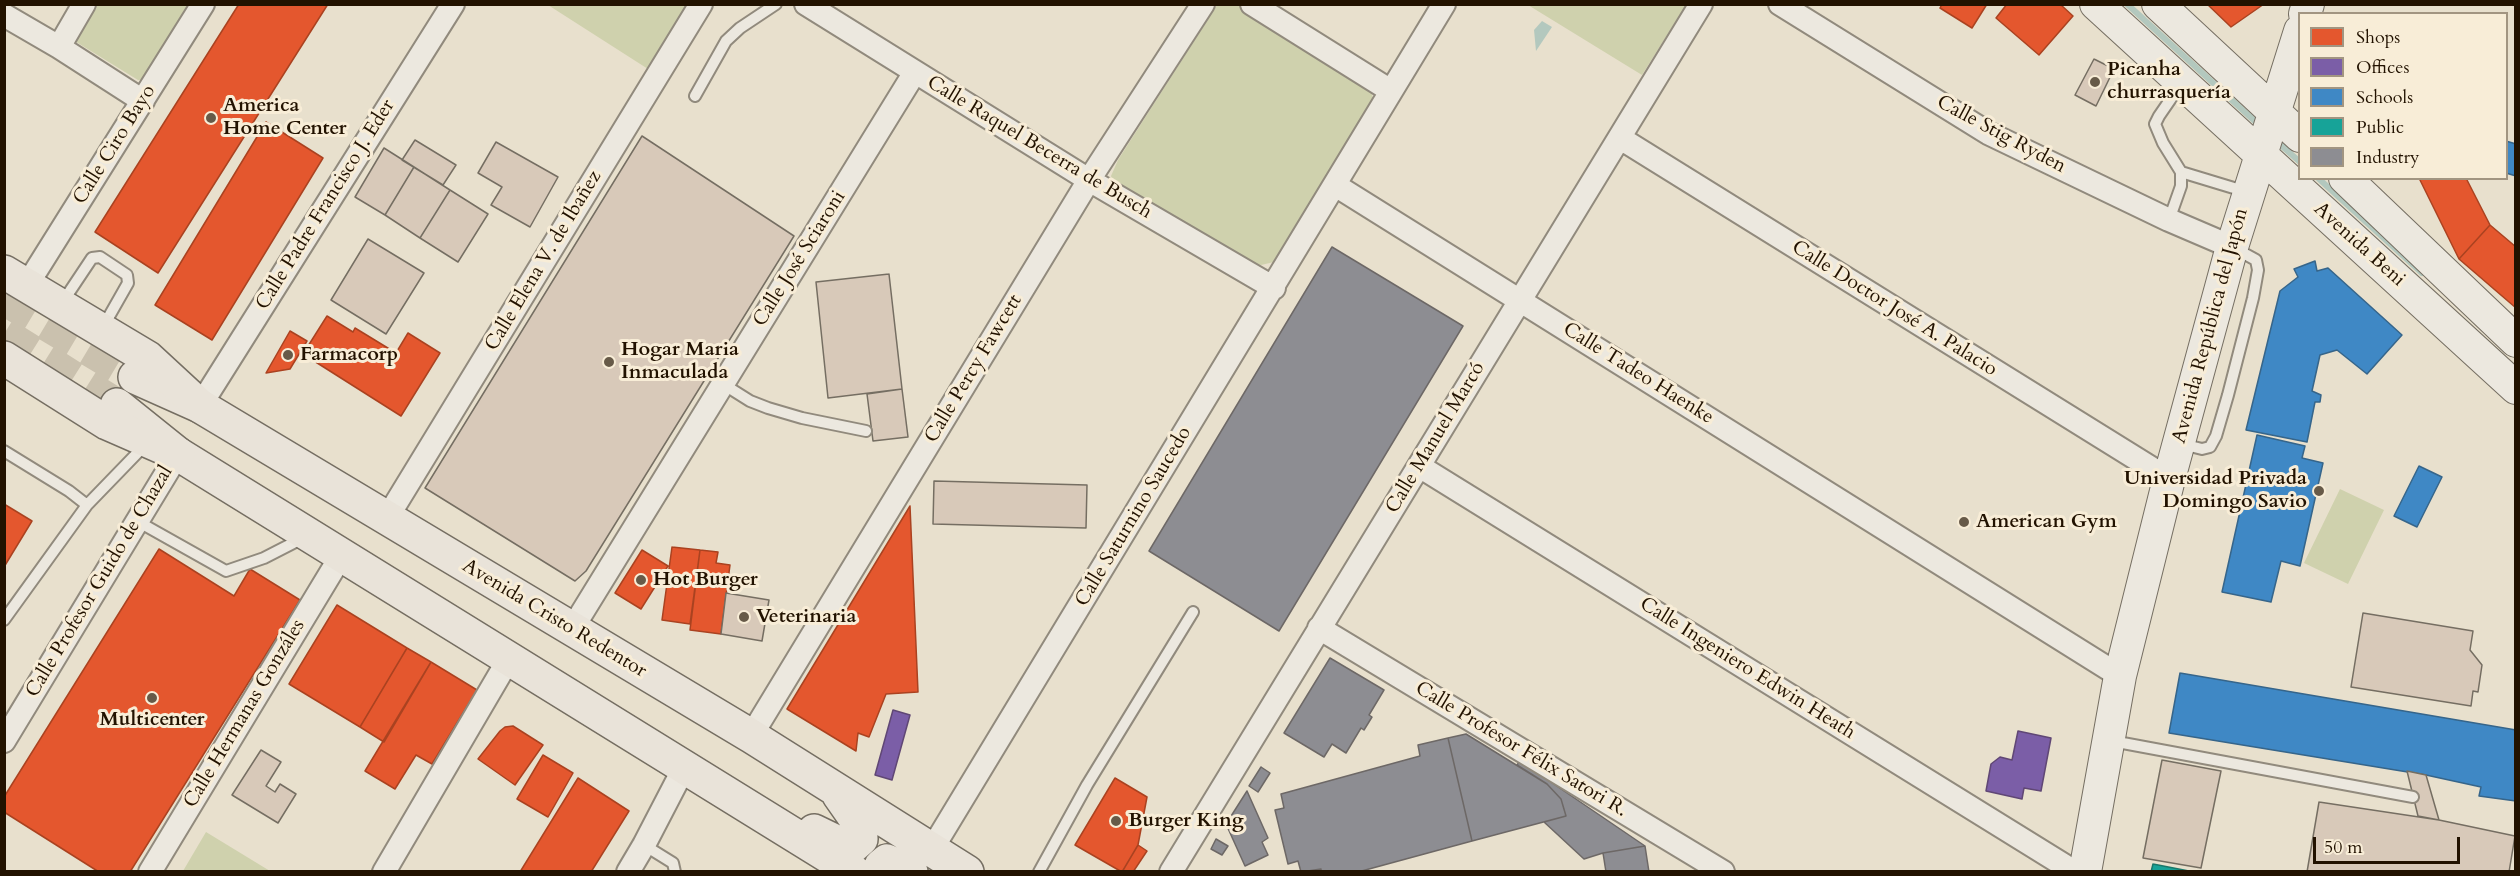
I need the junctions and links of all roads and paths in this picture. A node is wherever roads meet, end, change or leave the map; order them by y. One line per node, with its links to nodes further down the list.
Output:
1 (84, 4): 16 (street)
2 (203, 4): 21 (street, Calle Ciro Bayo)
3 (453, 4): 44 (street, Calle Padre Francisco J. Eder)
4 (701, 4): 51 (street, Calle Elena V. de Ibañez)
5 (777, 4): 20 (lane)
6 (806, 4): 17 (street, Calle Raquel Becerra de Busch)
7 (1203, 4): 27 (street, Calle Percy Fawcett)
8 (1252, 4): 19 (street)
9 (1444, 4): 19 (street)
10 (1701, 4): 24 (street, Calle Manuel Marcó)
11 (1780, 4): 31 (street, Calle Stig Ryden)
12 (2096, 4): 18 (street, Avenida Beni)
13 (2158, 4): 22 (street)
14 (4, 15): 16 (street)
15 (2298, 37): 22 (street, Avenida República del Japón)
16 (59, 46): 21 (street)
17 (915, 72): 27 (street, Calle Raquel Becerra de Busch); 41 (street, Calle José Sciaroni)
18 (2182, 84): 25 (street, Avenida Beni); 26 (lane)
19 (1390, 91): 29 (street)
20 (695, 96)
21 (143, 101): 33 (street, Calle Ciro Bayo)
22 (2273, 115): 23 (street); 25 (street, Avenida República del Japón)
23 (2298, 134)
24 (1620, 138): 35 (street, Calle Manuel Marcó); 49 (street, Calle Doctor José A. Palacio)
25 (2260, 153): 30 (street, Avenida República del Japón); 42 (street, Avenida Beni)
26 (2181, 172): 30 (lane); 31 (lane)
27 (1089, 180): 34 (street, Calle Raquel Becerra de Busch); 61 (street, Calle Percy Fawcett)
28 (2347, 180): 38 (street, Avenida Beni)
29 (1335, 185): 34 (street, Calle Saturnino Saucedo); 35 (street, Calle Tadeo Haenke)
30 (2248, 193): 32 (street, Avenida República del Japón)
31 (2169, 220): 32 (street, Calle Stig Ryden)
32 (2232, 247): 49 (street, Avenida República del Japón)
33 (16, 279): 36 (main road)
34 (1274, 288): 68 (street, Calle Saturnino Saucedo)
35 (1520, 300): 48 (street, Calle Manuel Marcó); 60 (street, Calle Tadeo Haenke)
36 (60, 305): 37 (main road); 37 (lane)
37 (102, 329): 44 (main road)
38 (2516, 341)
39 (4, 358): 46 (main road)
40 (135, 377): 44 (main road, Avenida Cristo Redentor)
41 (723, 384): 45 (lane); 58 (street, Calle José Sciaroni)
42 (2516, 388)
43 (117, 405): 46 (main road)
44 (200, 406): 51 (main road, Avenida Cristo Redentor)
45 (866, 431)
46 (164, 447): 50 (lane); 52 (street, Calle Profesor Guido de Chazal); 53 (main road)
47 (4, 451): 50 (lane)
48 (1419, 466): 57 (street, Calle Manuel Marcó); 78 (street, Calle Ingeniero Edwin Heath)
49 (2169, 479): 60 (street, Avenida República del Japón)
50 (87, 505): 56 (lane)
51 (387, 518): 58 (main road, Avenida Cristo Redentor)
52 (137, 521): 53 (lane); 62 (street, Calle Profesor Guido de Chazal)
53 (308, 536): 54 (main road)
54 (341, 556): 59 (main road); 70 (street, Calle Hermanas Gonzáles)
55 (1193, 612): 75 (lane)
56 (4, 620)
57 (1319, 628): 76 (street, Calle Manuel Marcó); 77 (street, Calle Profesor Félix Satori R.)
58 (572, 629): 61 (main road, Avenida Cristo Redentor)
59 (510, 657): 64 (main road); 71 (street)
60 (2120, 675): 63 (street, Avenida República del Japón)
61 (751, 736): 65 (main road, Avenida Cristo Redentor)
62 (4, 741)
63 (2108, 741): 66 (lane); 79 (street, Avenida República del Japón)
64 (672, 758): 65 (main road); 67 (street); 69 (main road)
65 (830, 786): 68 (main road, Avenida Cristo Redentor)
66 (2413, 797)
67 (644, 845): 72 (street); 73 (lane)
68 (921, 860): 69 (main road); 74 (main road, Avenida Cristo Redentor)
69 (859, 871)
70 (150, 872)
71 (384, 872)
72 (628, 872)
73 (675, 872)
74 (967, 872)
75 (1039, 872)
76 (1170, 872)
77 (1723, 872)
78 (2075, 872)
79 (2085, 872)

